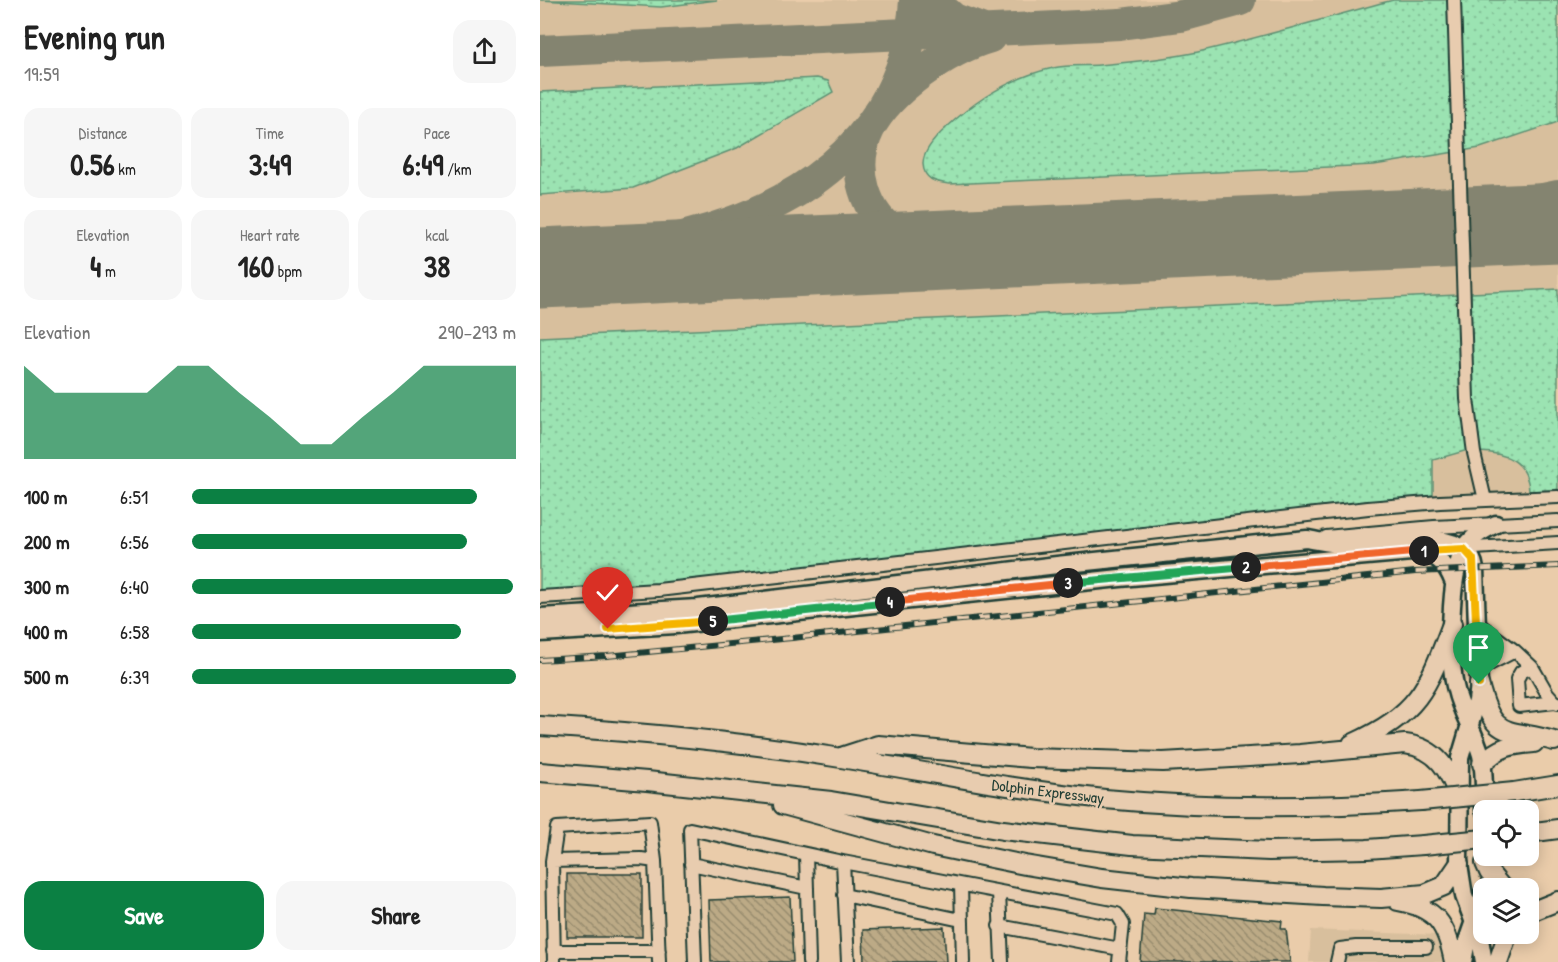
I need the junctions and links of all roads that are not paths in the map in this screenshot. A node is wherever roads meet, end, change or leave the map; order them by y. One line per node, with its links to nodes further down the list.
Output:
1 (1454, 0): 3 (street)
2 (1558, 497): 3 (street)
3 (1485, 500): 11 (street)
4 (1558, 521): 5 (street)
5 (1496, 524): 6 (street); 8 (main road)
6 (1307, 539): 8 (main road); 12 (main road)
7 (1558, 543): 8 (street)
8 (1464, 549): 9 (street); 10 (main road); 13 (main road)
9 (1423, 551): 10 (main road); 15 (main road)
10 (1453, 581): 14 (main road)
11 (540, 597)
12 (540, 617)
13 (1477, 623): 16 (street); 18 (main road)
14 (1452, 624): 20 (main road); 23 (highway)
15 (540, 633)
16 (1515, 651): 17 (street); 18 (street)
17 (1532, 667): 19 (street); 19 (street)
18 (1479, 676): 20 (main road); 22 (highway)
19 (1556, 702)
20 (1470, 723): 25 (main road); 29 (main road)
21 (540, 726): 24 (highway, Dolphin Expressway)
22 (1556, 741): 25 (highway)
23 (1338, 750): 24 (highway); 29 (highway)
24 (839, 758): 27 (highway, Dolphin Expressway, bridge)
25 (1482, 764): 30 (main road)
26 (540, 772): 28 (highway)
27 (1558, 785)
28 (729, 790): 33 (highway, bridge); 44 (highway)
29 (1460, 800): 39 (main road)
30 (1484, 800)
31 (1558, 829): 32 (highway)
32 (1539, 832)
33 (1473, 840)
34 (806, 854): 37 (street); 38 (street); 41 (street)
35 (552, 861): 36 (street); 36 (street); 52 (street)
36 (655, 861): 54 (street)
37 (843, 861): 40 (street); 43 (street)
38 (692, 864): 41 (street); 55 (street)
39 (1459, 864): 44 (highway); 45 (main road)
40 (961, 885): 42 (street); 46 (street)
41 (807, 888): 56 (street)
42 (999, 892): 48 (street); 53 (street)
43 (844, 895): 46 (street); 57 (street)
44 (1382, 898): 61 (highway)
45 (1473, 919)
46 (961, 920): 58 (street)
47 (1473, 925): 62 (main road)
48 (999, 926): 53 (street); 59 (street)
49 (1480, 944): 63 (main road)
50 (1504, 944): 64 (highway)
51 (1426, 946): 60 (street)
52 (554, 956): 54 (street)
53 (1119, 956)
54 (659, 957)
55 (695, 962)
56 (809, 962)
57 (848, 962)
58 (963, 962)
59 (1002, 962)
60 (1337, 962)
61 (1454, 962)
62 (1463, 962)
63 (1484, 962)
64 (1498, 962)

